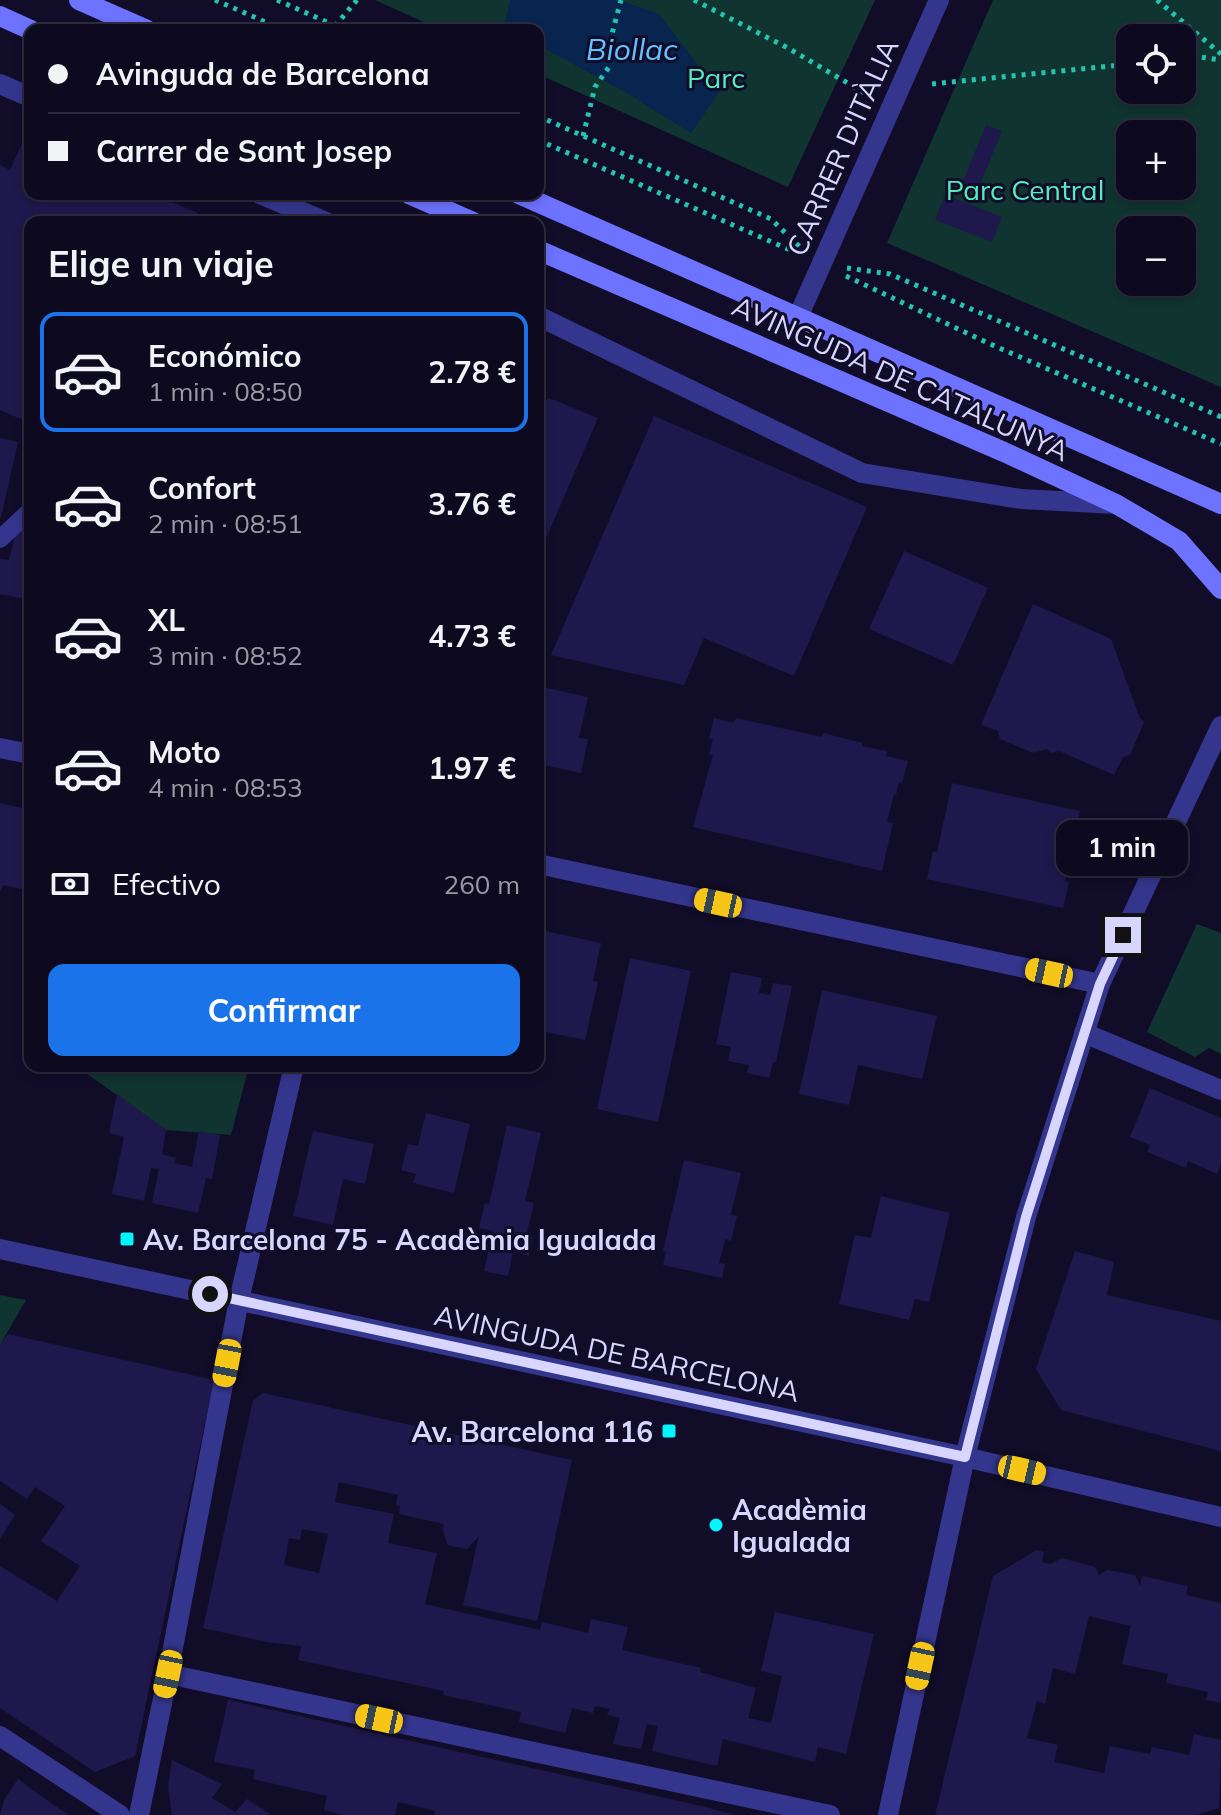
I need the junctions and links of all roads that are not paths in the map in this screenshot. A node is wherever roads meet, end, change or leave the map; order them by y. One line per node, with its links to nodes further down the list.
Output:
1 (79, 0): 4 (street)
2 (939, 0): 14 (street, CARRER D'ITÀLIA)
3 (0, 16): 5 (street)
4 (133, 24)
5 (24, 27)
6 (0, 84): 7 (street)
7 (24, 94)
8 (274, 200): 11 (street)
9 (423, 200): 12 (street)
10 (533, 200): 14 (street, AVINGUDA DE CATALUNYA)
11 (312, 216)
12 (459, 216)
13 (544, 253): 16 (street, AVINGUDA DE CATALUNYA)
14 (798, 317): 17 (street, AVINGUDA DE CATALUNYA)
15 (544, 319): 16 (street)
16 (1116, 504): 20 (street, AVINGUDA DE CATALUNYA)
17 (1221, 504)
18 (24, 517): 19 (lane)
19 (0, 539)
20 (1221, 589)
21 (1221, 726): 25 (street)
22 (0, 748): 23 (street)
23 (24, 753)
24 (544, 865): 25 (street)
25 (1100, 984): 26 (street)
26 (1084, 1033): 28 (street); 31 (street)
27 (293, 1072): 30 (street)
28 (1221, 1090)
29 (0, 1249): 30 (street, AVINGUDA DE BARCELONA)
30 (239, 1300): 31 (street, AVINGUDA DE BARCELONA); 33 (street)
31 (965, 1457): 32 (street, AVINGUDA DE BARCELONA); 38 (street)
32 (1221, 1517)
33 (168, 1674): 36 (street); 37 (street)
34 (0, 1736): 35 (street)
35 (120, 1815)
36 (139, 1815)
37 (830, 1815)
38 (888, 1815)

